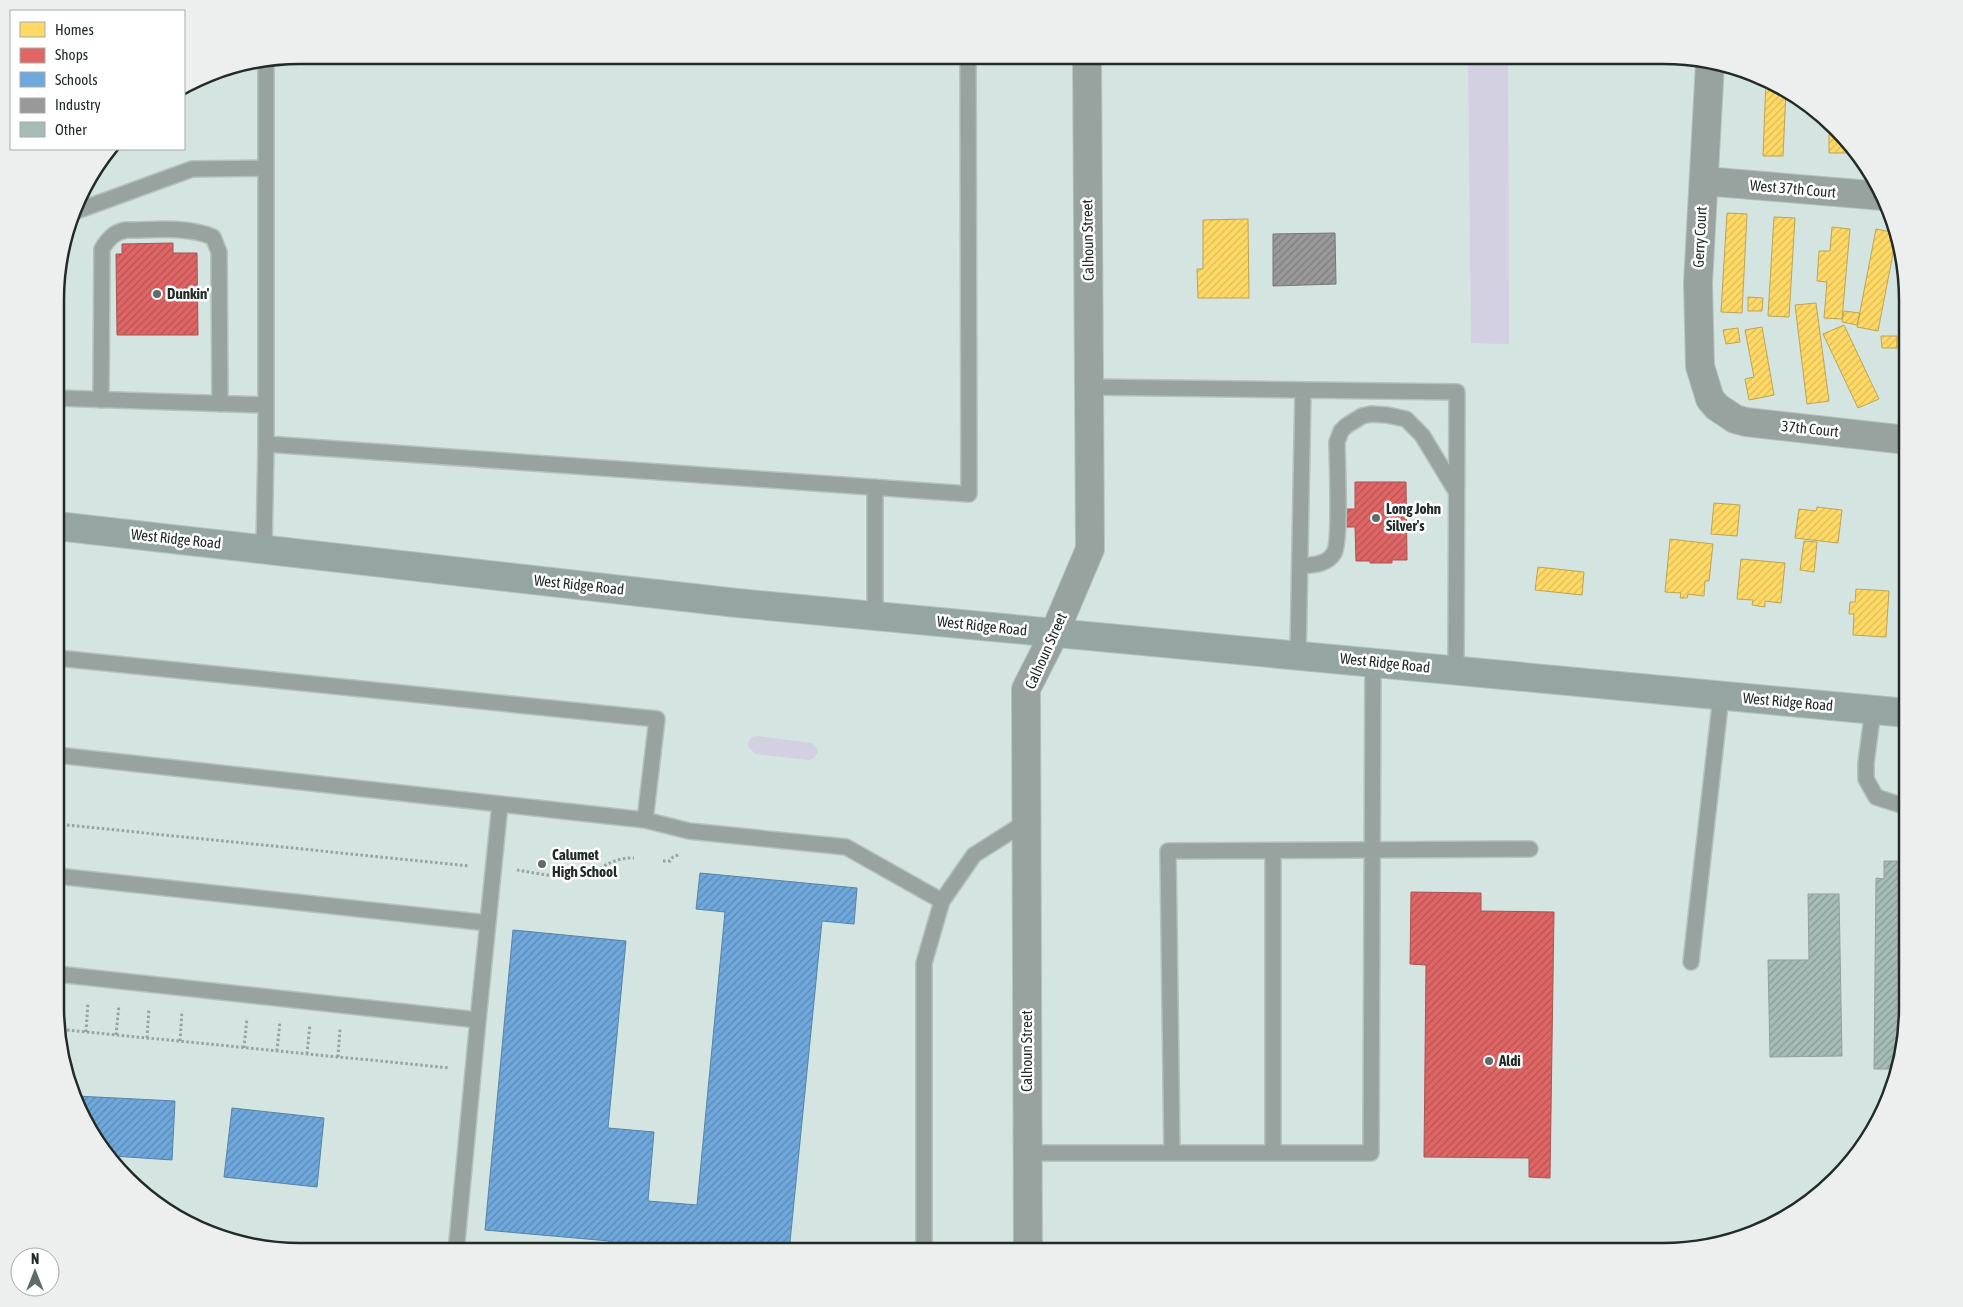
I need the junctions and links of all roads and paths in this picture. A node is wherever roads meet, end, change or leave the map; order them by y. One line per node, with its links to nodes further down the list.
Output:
1 (968, 64): 18 (lane)
2 (1088, 64): 9 (street, Calhoun Street)
3 (266, 66): 5 (lane)
4 (1710, 68): 6 (street, Gerry Court)
5 (266, 168): 8 (lane); 14 (lane)
6 (1704, 181): 7 (street, West 37th Court); 15 (street, Gerry Court)
7 (1875, 195)
8 (82, 209)
9 (1090, 387): 10 (lane); 24 (street, Calhoun Street)
10 (1303, 390): 19 (lane); 22 (lane)
11 (64, 398): 12 (lane)
12 (101, 400): 13 (lane); 13 (lane)
13 (220, 404): 14 (lane)
14 (266, 405): 17 (lane)
15 (1717, 407): 16 (street, 37th Court)
16 (1899, 439)
17 (266, 444): 18 (lane); 21 (lane)
18 (875, 487): 23 (lane)
19 (1457, 492): 22 (lane); 28 (lane)
20 (64, 527): 21 (main road, West Ridge Road)
21 (264, 549): 23 (main road, West Ridge Road)
22 (1300, 566): 25 (lane)
23 (875, 615): 24 (main road, West Ridge Road)
24 (1054, 634): 25 (main road, West Ridge Road); 36 (street, Calhoun Street)
25 (1298, 655): 27 (main road, West Ridge Road)
26 (64, 659): 35 (lane)
27 (1373, 662): 28 (main road, West Ridge Road); 39 (lane)
28 (1456, 670): 29 (main road, West Ridge Road)
29 (1721, 696): 30 (main road, West Ridge Road); 49 (lane)
30 (1873, 710): 31 (main road, West Ridge Road); 34 (lane)
31 (1899, 712)
32 (64, 756): 33 (lane)
33 (500, 804): 35 (lane); 48 (lane)
34 (1899, 805)
35 (645, 820): 47 (lane)
36 (1026, 822): 47 (lane); 70 (street, Calhoun Street)
37 (64, 825): 44 (path)
38 (1530, 849): 39 (lane)
39 (1372, 850): 40 (lane); 72 (lane)
40 (1272, 852): 71 (lane); 72 (lane)
41 (682, 853): 43 (path)
42 (634, 858): 45 (path)
43 (663, 861)
44 (478, 867)
45 (516, 870)
46 (64, 877): 48 (lane)
47 (942, 901): 74 (lane)
48 (488, 923): 57 (lane)
49 (1691, 962)
50 (64, 975): 57 (lane)
51 (88, 999): 61 (path)
52 (119, 1002): 62 (path)
53 (149, 1005): 63 (path)
54 (182, 1008): 64 (path)
55 (247, 1015): 65 (path)
56 (280, 1018): 66 (path)
57 (478, 1020): 69 (lane)
58 (310, 1021): 67 (path)
59 (341, 1024): 68 (path)
60 (65, 1031): 61 (path)
61 (86, 1032): 62 (path)
62 (116, 1035): 63 (path)
63 (147, 1038): 64 (path)
64 (180, 1041): 65 (path)
65 (244, 1048): 66 (path)
66 (277, 1051): 67 (path)
67 (307, 1054): 68 (path)
68 (338, 1057): 69 (path)
69 (474, 1070): 73 (lane)
70 (1028, 1153): 71 (lane); 75 (street, Calhoun Street)
71 (1172, 1153): 72 (lane)
72 (1273, 1153)
73 (457, 1243)
74 (924, 1243)
75 (1028, 1243)

